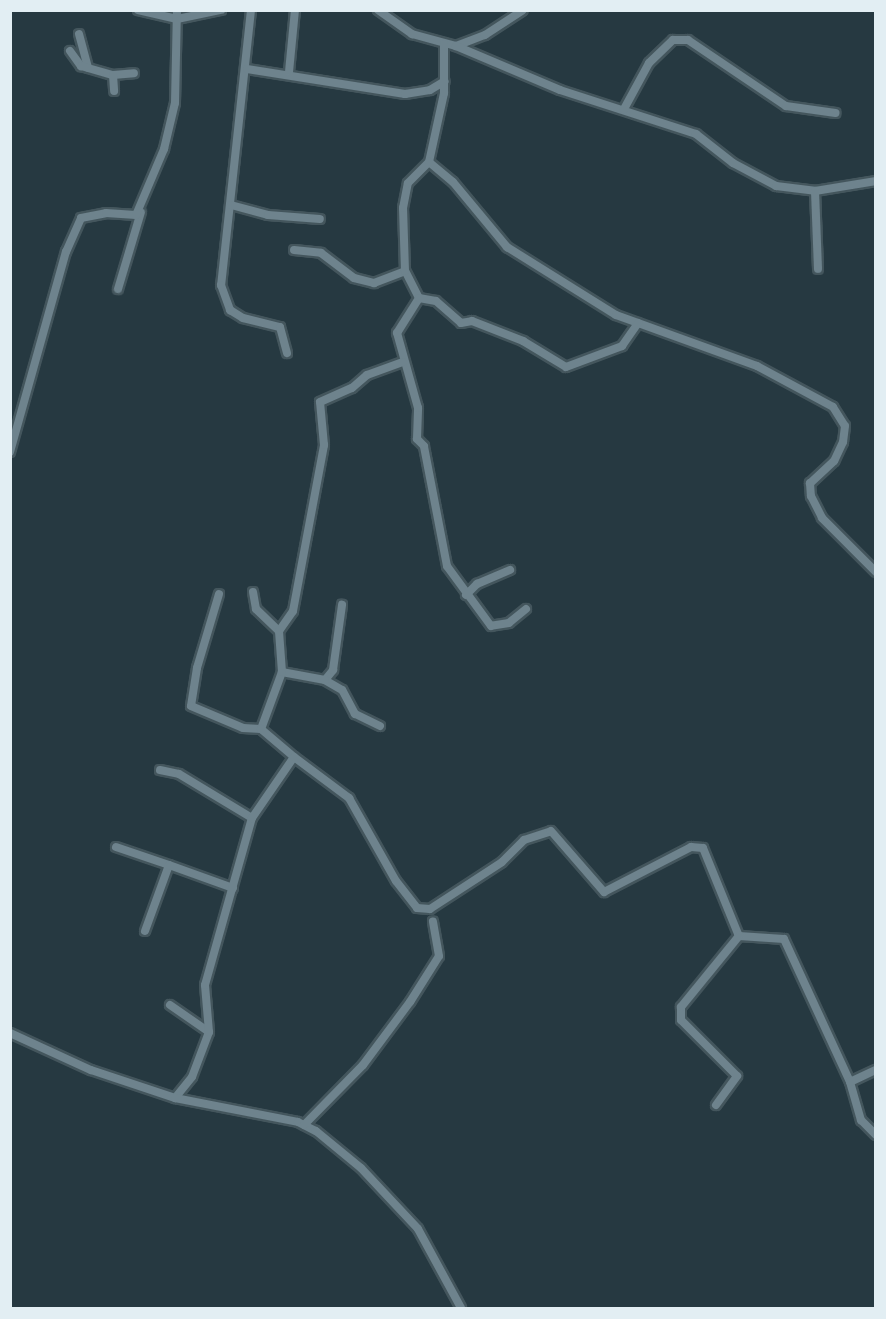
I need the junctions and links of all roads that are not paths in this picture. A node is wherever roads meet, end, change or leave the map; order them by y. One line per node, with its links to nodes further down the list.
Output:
1 (138, 10): 7 (street)
2 (220, 10): 7 (street)
3 (251, 10): 13 (street)
4 (295, 10): 14 (street)
5 (378, 10): 9 (street)
6 (523, 10): 10 (street)
7 (177, 14): 25 (street)
8 (79, 34): 12 (street)
9 (444, 44): 10 (street); 17 (street)
10 (456, 46): 19 (street)
11 (70, 51): 12 (street)
12 (88, 68): 16 (street)
13 (247, 69): 14 (street); 24 (street)
14 (289, 72): 17 (street)
15 (134, 73): 16 (street)
16 (113, 75): 18 (street)
17 (446, 81): 21 (street)
18 (114, 91)
19 (624, 109): 20 (street); 23 (street)
20 (836, 113)
21 (429, 162): 29 (street); 32 (street)
22 (876, 181): 23 (street)
23 (815, 191): 28 (street)
24 (231, 205): 26 (street); 33 (street)
25 (142, 206): 30 (street); 35 (street)
26 (320, 219)
27 (294, 250): 29 (street)
28 (818, 268)
29 (405, 271): 31 (street)
30 (118, 289)
31 (419, 298): 32 (street); 34 (street)
32 (638, 323): 37 (street)
33 (287, 353)
34 (403, 362): 40 (street); 43 (street)
35 (10, 452)
36 (510, 570): 40 (street)
37 (876, 572)
38 (252, 592): 43 (street)
39 (219, 594): 47 (street)
40 (465, 595): 42 (street)
41 (342, 605): 45 (street)
42 (526, 609)
43 (279, 631): 44 (street)
44 (282, 672): 45 (street); 47 (street)
45 (325, 680): 46 (street)
46 (380, 726)
47 (261, 729): 48 (street)
48 (294, 757): 50 (street); 56 (street)
49 (160, 770): 50 (street)
50 (252, 818): 53 (street)
51 (116, 847): 52 (street)
52 (169, 865): 53 (street); 55 (street)
53 (233, 888): 58 (street)
54 (433, 922): 64 (street)
55 (145, 931)
56 (739, 936): 61 (street); 63 (street)
57 (170, 1005): 58 (street)
58 (209, 1032): 62 (street)
59 (10, 1033): 62 (street)
60 (876, 1070): 61 (street)
61 (850, 1082): 65 (street)
62 (175, 1098): 64 (street)
63 (716, 1105)
64 (304, 1125): 66 (street)
65 (876, 1135)
66 (461, 1308)

